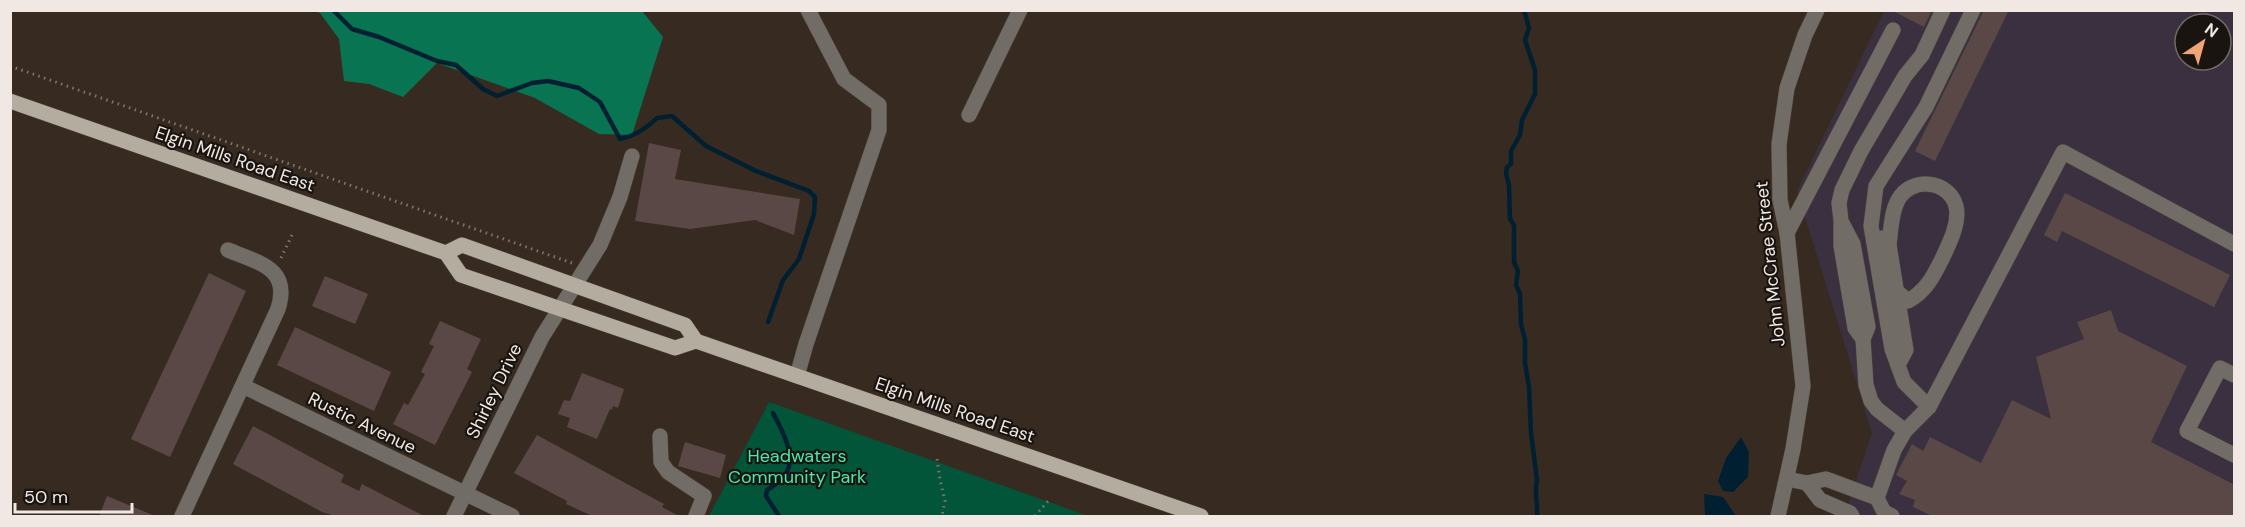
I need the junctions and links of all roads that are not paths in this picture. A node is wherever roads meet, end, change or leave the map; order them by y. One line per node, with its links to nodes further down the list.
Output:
1 (808, 10): 22 (street)
2 (1020, 10): 8 (street)
3 (1817, 10): 11 (street, John McCrae Street)
4 (1943, 10): 25 (street)
5 (1973, 10): 10 (street)
6 (1893, 30): 11 (street)
7 (10, 101): 15 (main road, Elgin Mills Road East)
8 (969, 115)
9 (632, 156): 16 (street, Shirley Drive)
10 (1871, 226): 13 (street); 20 (street)
11 (1787, 233): 28 (street, John McCrae Street)
12 (2235, 244): 24 (street)
13 (1888, 245): 17 (street); 17 (street)
14 (228, 250): 23 (street)
15 (446, 253): 16 (main road, Elgin Mills Road East); 18 (main road, Elgin Mills Road East)
16 (574, 285): 18 (street, Shirley Drive); 19 (main road, Elgin Mills Road East)
17 (1895, 290): 20 (street)
18 (559, 308): 19 (main road, Elgin Mills Road East); 30 (street, Shirley Drive)
19 (696, 341): 22 (main road, Elgin Mills Road East)
20 (1898, 365): 24 (street)
21 (2235, 375): 27 (street)
22 (797, 376): 37 (main road, Elgin Mills Road East)
23 (243, 386): 30 (street, Rustic Avenue); 33 (street)
24 (1929, 407): 25 (street)
25 (1905, 431): 31 (street)
26 (660, 436): 36 (street)
27 (2235, 454)
28 (1787, 479): 29 (street); 38 (street, John McCrae Street)
29 (1807, 483): 31 (street); 39 (street)
30 (465, 493): 34 (street, Shirley Drive); 35 (street, Rustic Avenue)
31 (1877, 498): 32 (street)
32 (1886, 515)
33 (182, 516)
34 (454, 516)
35 (512, 516)
36 (696, 516)
37 (1201, 516)
38 (1778, 516)
39 (1852, 516)

